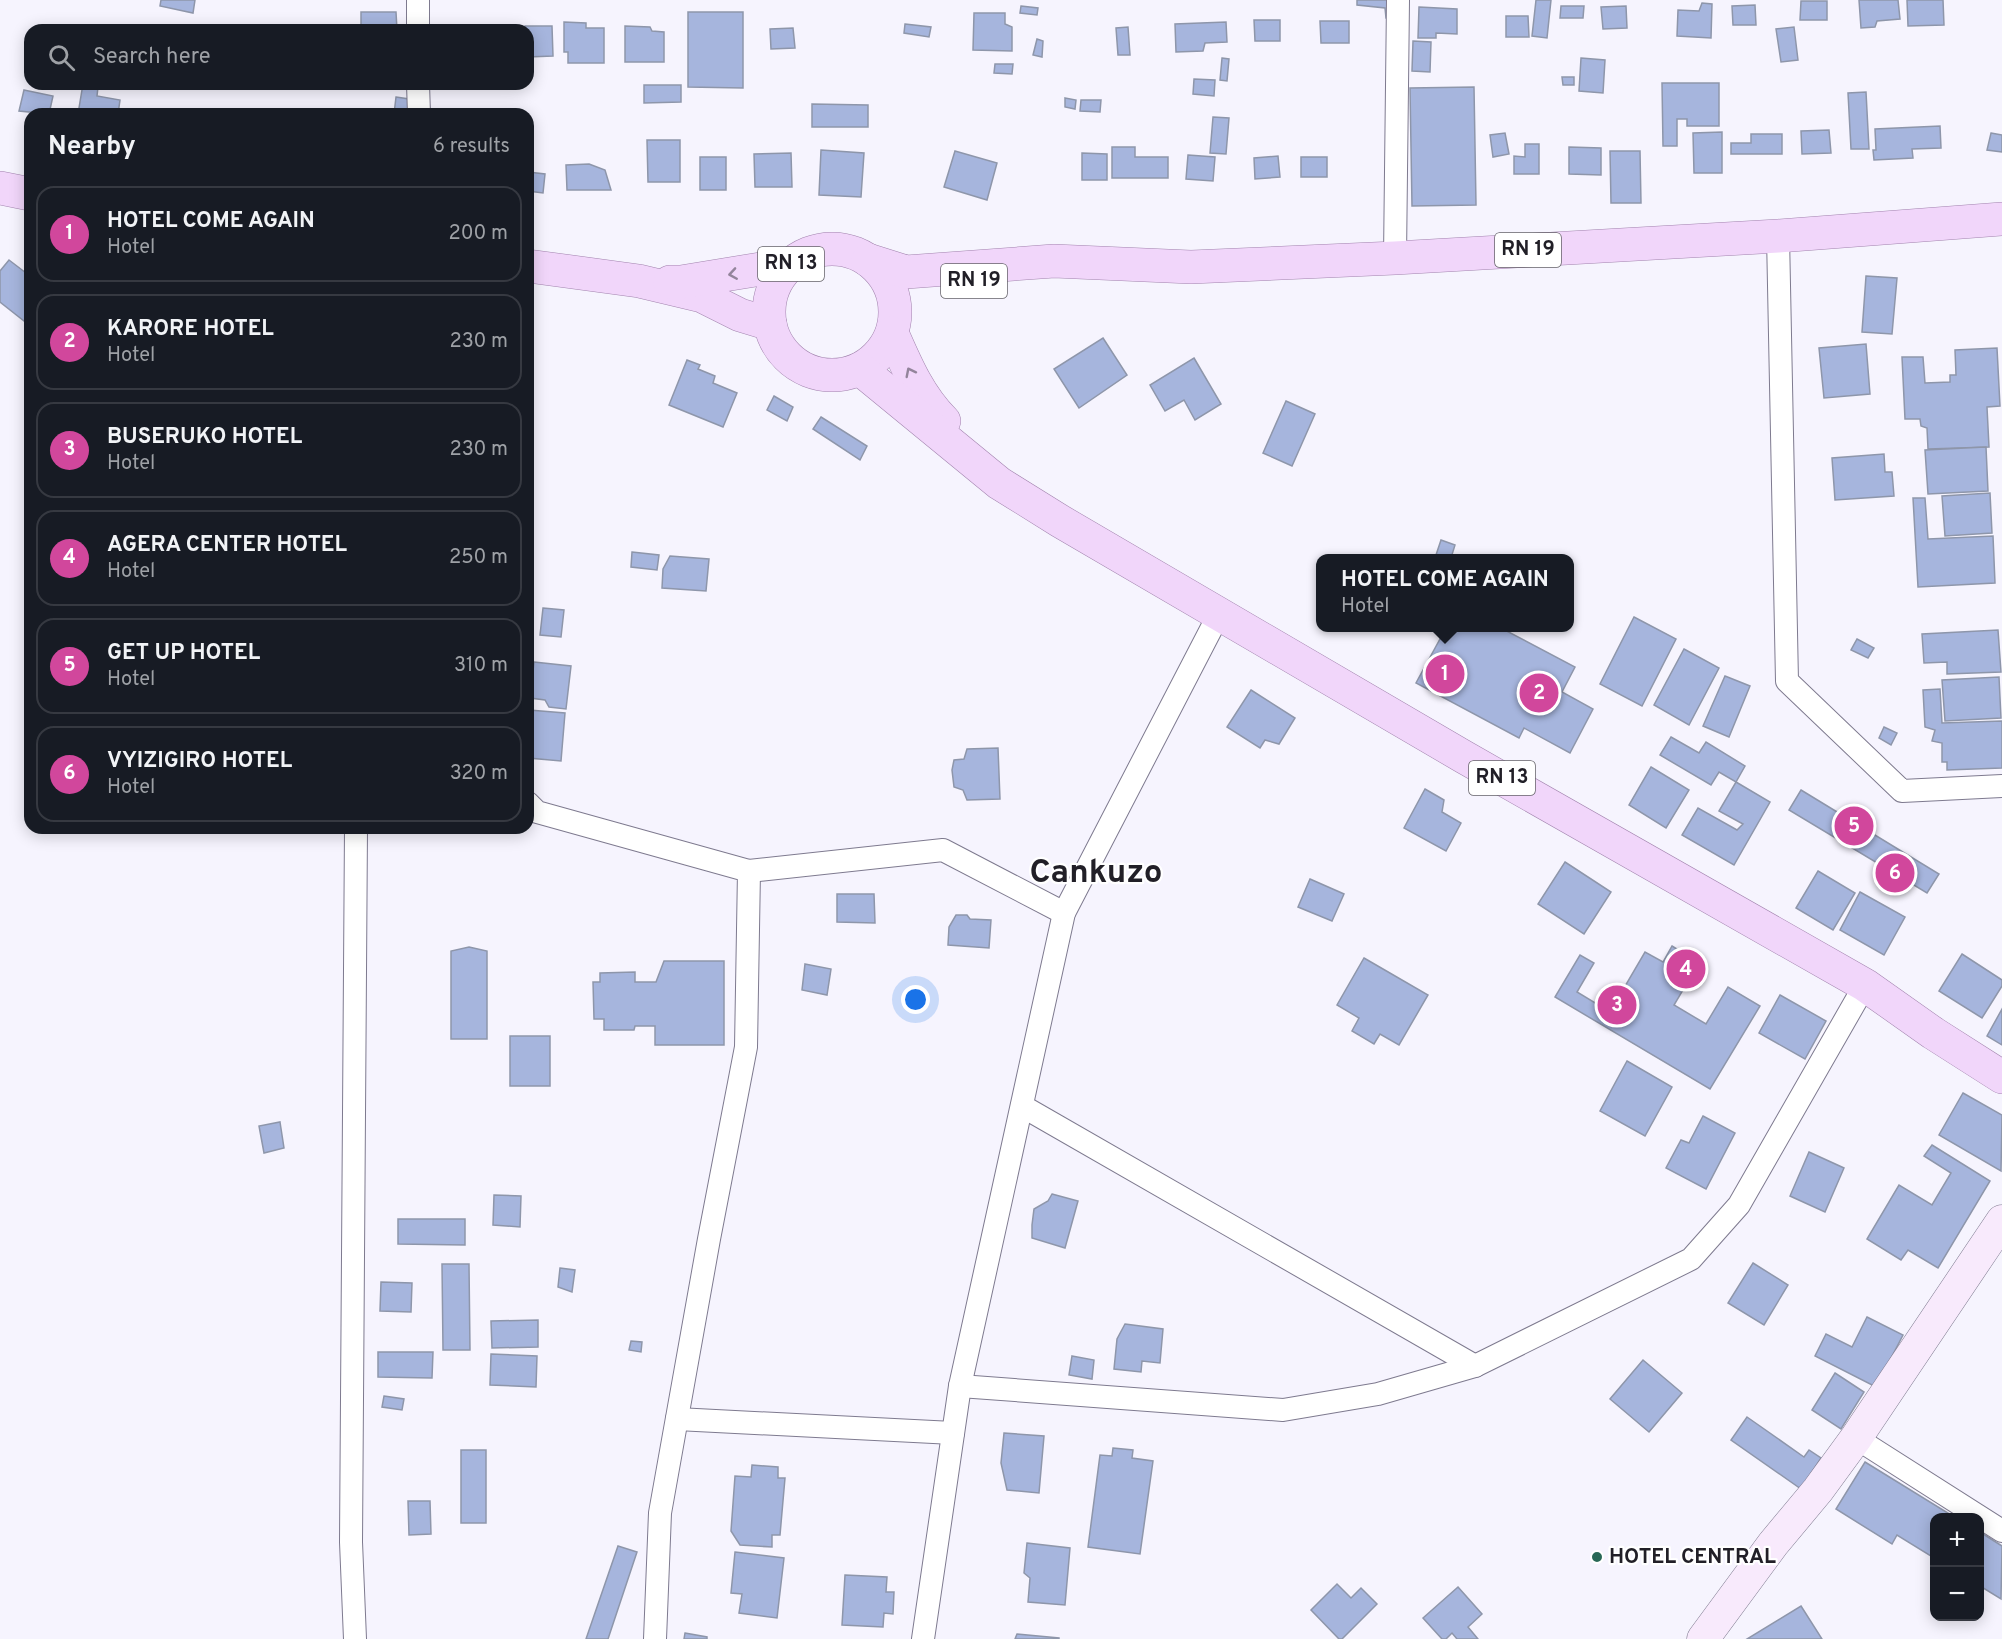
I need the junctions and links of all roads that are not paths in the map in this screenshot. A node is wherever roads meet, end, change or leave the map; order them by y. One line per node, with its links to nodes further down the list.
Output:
1 (418, 0): 3 (street)
2 (1398, 0): 10 (street)
3 (418, 24)
4 (418, 90): 5 (street)
5 (418, 108)
6 (0, 188): 7 (main road)
7 (24, 193)
8 (2002, 219): 9 (main road, RN 19)
9 (1778, 236): 10 (main road, RN 19); 22 (street)
10 (1395, 258): 12 (main road, RN 19)
11 (868, 260): 12 (main road, RN 19); 13 (main road, RN 13); 16 (main road, RN 13)
12 (1054, 261): 16 (main road, RN 19)
13 (791, 264): 15 (main road, RN 13, one-way to 15); 17 (main road, RN 13)
14 (534, 267): 15 (main road, RN 13)
15 (639, 281): 17 (main road, RN 13)
16 (894, 301): 18 (main road, RN 13)
17 (771, 324): 19 (main road, RN 13)
18 (892, 333): 19 (main road, RN 13); 20 (main road, RN 13, one-way to 18)
19 (860, 369): 20 (main road, RN 13)
20 (999, 483): 21 (main road, RN 13)
21 (1219, 614): 26 (street); 27 (main road, RN 13)
22 (2002, 786)
23 (534, 809): 25 (street)
24 (356, 834): 37 (street)
25 (749, 871): 26 (street); 33 (street)
26 (1064, 913): 29 (street)
27 (1864, 985): 28 (main road, RN 13); 31 (street)
28 (2002, 1077)
29 (1022, 1106): 31 (street); 32 (street)
30 (2002, 1221): 35 (main road)
31 (1475, 1366): 32 (street)
32 (960, 1386): 34 (street)
33 (677, 1419): 34 (street); 38 (street)
34 (953, 1433): 39 (street)
35 (1856, 1438): 36 (street); 40 (main road)
36 (2002, 1531)
37 (356, 1639)
38 (655, 1639)
39 (922, 1639)
40 (1703, 1639)

